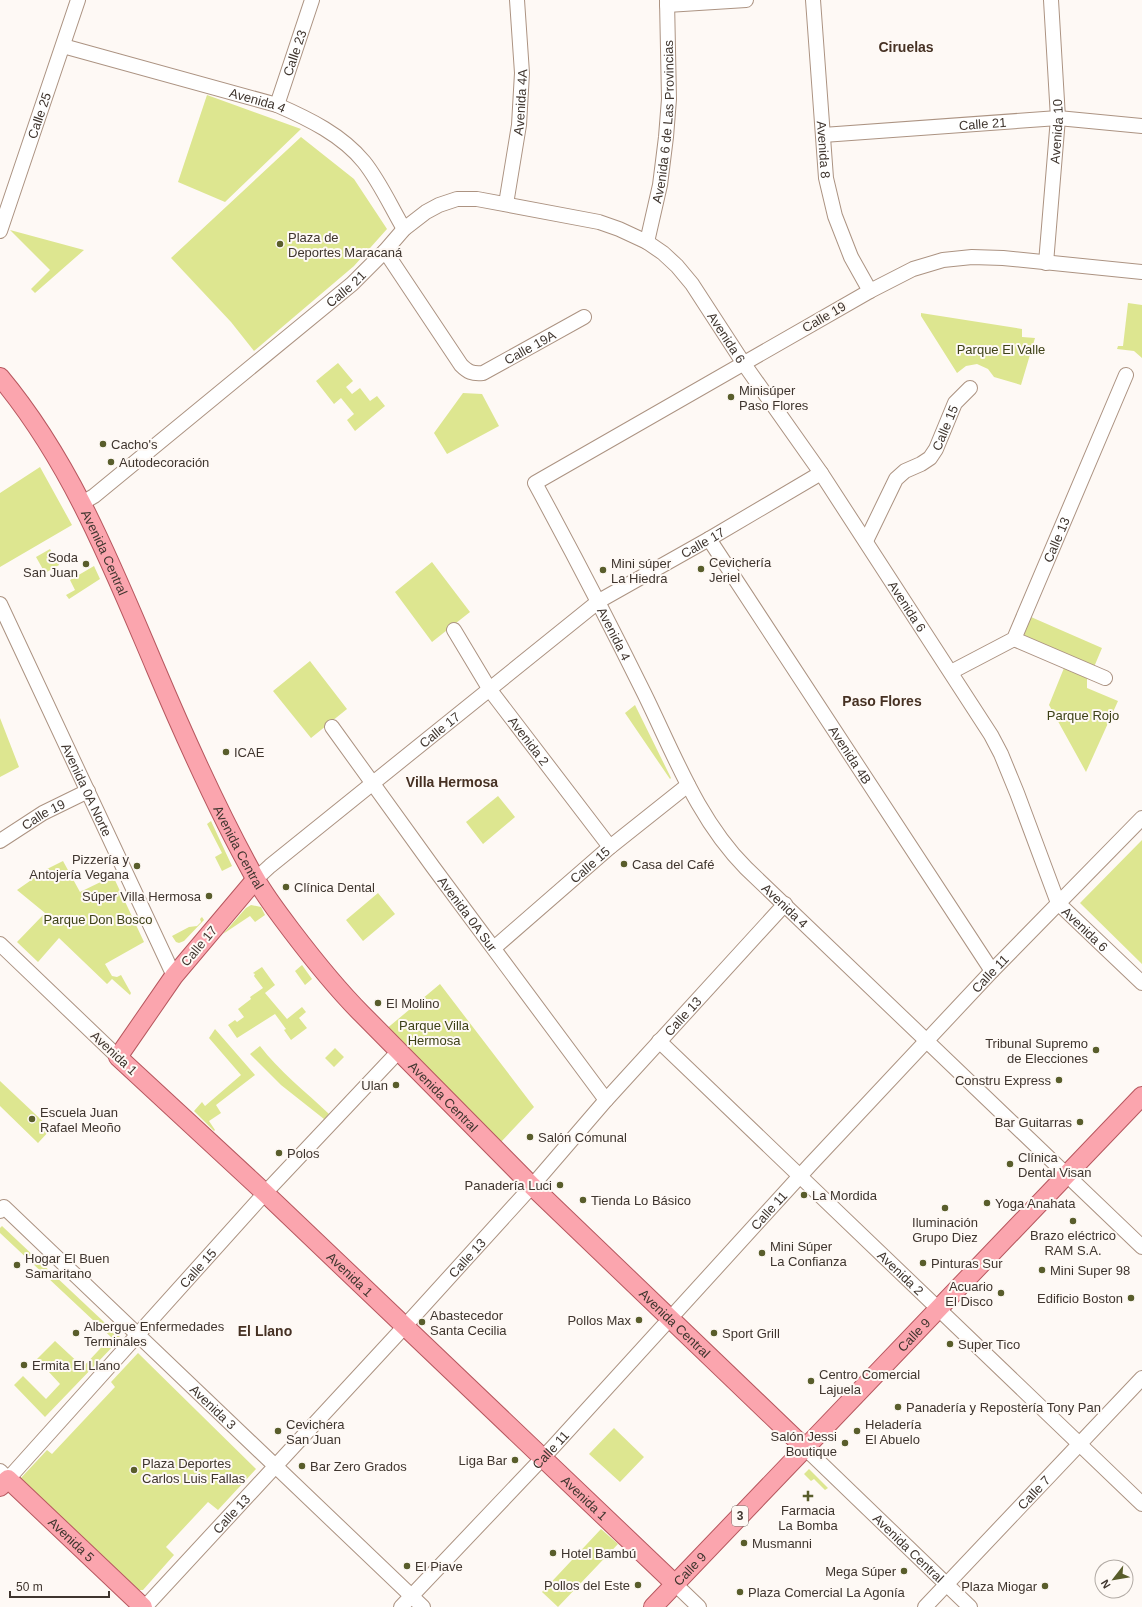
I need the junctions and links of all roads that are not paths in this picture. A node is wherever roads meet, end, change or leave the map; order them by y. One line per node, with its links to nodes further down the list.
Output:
1 (78, 0): 8 (street, Calle 25)
2 (312, 0): 9 (street, Calle 23)
3 (517, 0): 13 (street, Avenida 4A)
4 (746, 0): 7 (street)
5 (813, 0): 12 (street, Avenida 8)
6 (1051, 0): 10 (street, Avenida 10)
7 (667, 2): 16 (street, Avenida 6 de Las Provincias)
8 (63, 46): 9 (street, Avenida 4); 15 (street, Calle 25)
9 (277, 105): 14 (street, Avenida 4)
10 (1058, 118): 11 (street, Calle 21); 12 (street, Calle 21); 18 (street, Avenida 10)
11 (1142, 126)
12 (823, 135): 20 (street, Avenida 8)
13 (506, 204): 14 (street, Calle 21); 16 (street, Calle 21)
14 (404, 229): 17 (street, Calle 21)
15 (0, 231)
16 (646, 242): 22 (street, Avenida 6)
17 (385, 251): 21 (street, Calle 19A); 28 (street, Calle 21)
18 (1046, 263): 19 (street, Calle 19); 20 (street, Calle 19)
19 (1142, 272)
20 (870, 291): 22 (street, Calle 19)
21 (584, 317)
22 (744, 364): 26 (street, Avenida 6); 27 (street, Calle 19)
23 (1126, 375): 34 (street, Calle 13)
24 (0, 378): 28 (main road, Avenida Central)
25 (970, 388): 30 (street, Calle 15)
26 (822, 473): 29 (street, Calle 17); 30 (street, Avenida 6)
27 (535, 483): 31 (street, Avenida 4)
28 (82, 504): 45 (main road, Avenida Central)
29 (709, 539): 31 (street, Calle 17); 50 (street, Avenida 4B)
30 (866, 541): 35 (street, Avenida 6)
31 (599, 601): 37 (street, Calle 17); 40 (street, Avenida 4)
32 (0, 604): 41 (street, Avenida 0A Norte)
33 (454, 630): 37 (street, Avenida 2)
34 (1014, 639): 35 (street); 36 (street)
35 (951, 672): 46 (street, Avenida 6)
36 (1105, 678)
37 (490, 690): 39 (street, Calle 17); 44 (street, Avenida 2)
38 (332, 727): 39 (street, Avenida 0A Sur)
39 (373, 783): 45 (street, Calle 17); 49 (street, Avenida 0A Sur)
40 (688, 785): 44 (street, Calle 15); 47 (street, Avenida 4)
41 (88, 791): 43 (street, Calle 19); 51 (street, Avenida 0A Norte)
42 (1142, 818): 46 (street, Calle 11)
43 (0, 841)
44 (610, 847): 49 (street, Calle 15)
45 (256, 880): 51 (main road, Calle 17); 55 (main road, Avenida Central)
46 (1058, 903): 50 (street, Calle 11); 52 (street, Avenida 6)
47 (785, 904): 53 (street, Calle 13); 54 (street, Avenida 4)
48 (0, 944): 56 (street, Avenida 1)
49 (494, 948): 58 (street, Avenida 0A Sur)
50 (992, 972): 54 (street, Calle 11)
51 (174, 976): 56 (main road, Calle 17)
52 (1142, 983)
53 (659, 1041): 58 (street, Calle 13); 60 (street, Avenida 2)
54 (927, 1041): 59 (street, Avenida 4); 60 (street, Calle 11)
55 (399, 1051): 61 (main road, Avenida Central); 62 (street, Calle 15)
56 (118, 1057): 62 (main road, Avenida 1)
57 (1142, 1096): 59 (main road, Calle 9 / 3)
58 (606, 1100): 61 (street, Calle 13)
59 (1067, 1175): 64 (street, Avenida 4); 65 (main road, Calle 9 / 3)
60 (800, 1176): 65 (street, Avenida 2); 66 (street, Calle 11)
61 (532, 1186): 66 (main road, Avenida Central); 67 (street, Calle 13)
62 (266, 1193): 67 (main road, Avenida 1); 68 (street, Calle 15)
63 (2, 1209): 68 (street, Avenida 3)
64 (1142, 1247)
65 (938, 1310): 70 (street, Avenida 2); 71 (main road, Calle 9 / 3)
66 (670, 1318): 71 (main road, Avenida Central); 72 (street, Calle 11)
67 (405, 1326): 72 (main road, Avenida 1); 73 (street, Calle 13)
68 (138, 1336): 73 (street, Avenida 3); 74 (street, Calle 15)
69 (1142, 1378): 70 (street, Calle 7)
70 (1080, 1444): 75 (street, Avenida 2); 77 (street, Calle 7)
71 (805, 1448): 76 (main road, Calle 9 / 3); 77 (street, Avenida Central)
72 (542, 1458): 76 (main road, Avenida 1); 78 (street, Calle 11)
73 (275, 1467): 78 (street, Avenida 3); 79 (street, Calle 13)
74 (3, 1479): 79 (main road, Avenida 5)
75 (1142, 1504)
76 (675, 1584): 82 (main road, Calle 9 / 3); 83 (street, Avenida 1)
77 (946, 1584): 84 (street, Calle 7); 85 (street, Avenida Central)
78 (411, 1596): 80 (street, Calle 11); 81 (street, Avenida 3)
79 (144, 1607)
80 (401, 1607)
81 (422, 1607)
82 (653, 1607)
83 (699, 1607)
84 (925, 1607)
85 (970, 1607)

